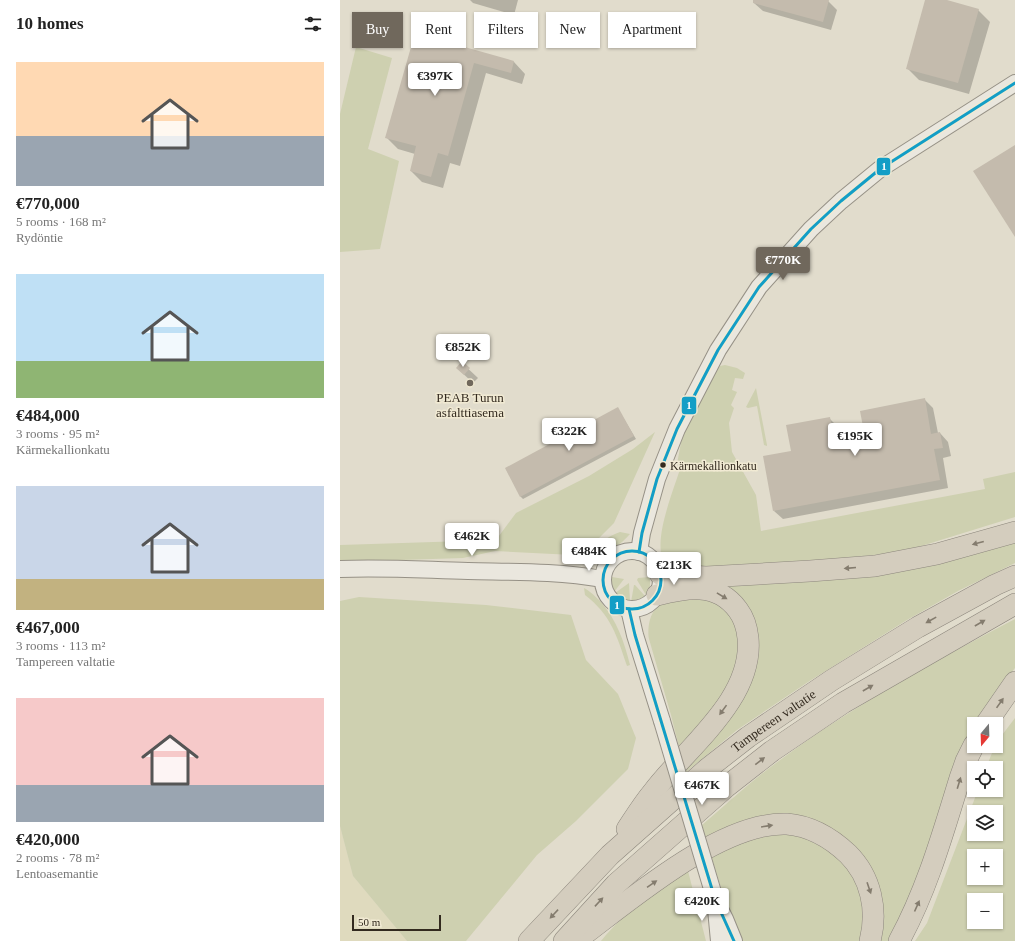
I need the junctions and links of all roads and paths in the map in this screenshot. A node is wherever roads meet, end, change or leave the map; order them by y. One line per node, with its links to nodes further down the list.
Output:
1 (1015, 83): 3 (street)
2 (1015, 532): 5 (highway, one-way to 5)
3 (639, 552): 5 (street); 7 (street)
4 (340, 569): 7 (street)
5 (660, 574): 8 (street)
6 (1015, 576): 14 (highway, Tampereen valtatie, one-way to 14)
7 (602, 578): 10 (street)
8 (657, 595): 10 (street); 14 (highway, one-way to 14)
9 (1015, 604): 17 (highway, Tampereen valtatie, one-way to 9)
10 (629, 609): 15 (street, bridge)
11 (1015, 682): 12 (highway, one-way to 11)
12 (991, 717)
13 (970, 753): 22 (highway, one-way to 13)
14 (610, 855): 16 (highway, Tampereen valtatie, one-way to 16)
15 (715, 899): 19 (street); 20 (street)
16 (529, 941)
17 (564, 941)
18 (576, 941): 21 (highway, one-way to 21)
19 (719, 941)
20 (734, 941)
21 (870, 941)
22 (899, 941)

